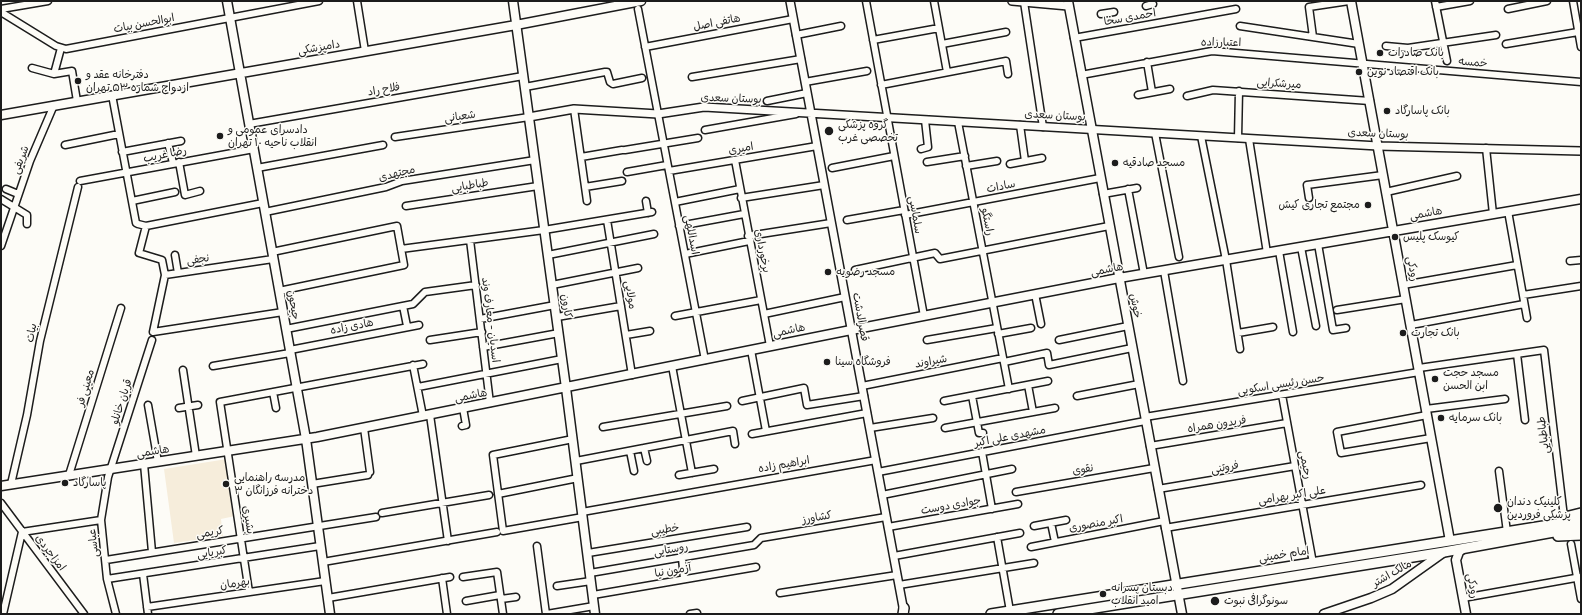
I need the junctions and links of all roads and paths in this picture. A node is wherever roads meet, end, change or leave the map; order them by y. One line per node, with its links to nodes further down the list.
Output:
1 (48, 1): 22 (street)
2 (227, 1): 25 (main road, جیحون)
3 (319, 1): 25 (street, ابوالحسن بیات)
4 (358, 1): 46 (street)
5 (513, 1): 27 (main road, کارون)
6 (790, 1): 26 (street, قصرالدشت)
7 (866, 1): 37 (street, سلماسی)
8 (934, 1): 30 (street)
9 (1012, 1): 14 (street)
10 (1350, 1): 35 (street); 40 (main road, رودکی)
11 (1470, 1): 17 (street)
12 (1547, 1): 20 (street)
13 (1573, 1): 32 (street)
14 (1024, 2): 15 (street); 87 (street)
15 (1068, 3): 36 (main road, خوش)
16 (1153, 4): 19 (street)
17 (1436, 4): 38 (street)
18 (638, 5): 27 (main road, دامپزشکی); 43 (street)
19 (1146, 6)
20 (1508, 8)
21 (1236, 10): 36 (street, احمدی سخا)
22 (1, 11): 45 (street)
23 (1114, 12): 24 (street)
24 (1101, 14)
25 (230, 17): 45 (street, ابوالحسن بیات); 54 (main road, جیحون)
26 (793, 19): 34 (street, قصرالدشت); 43 (street, هاتفی اصل)
27 (516, 25): 46 (main road, دامپزشکی); 58 (main road, کارون)
28 (841, 26): 34 (street)
29 (1240, 26): 35 (street)
30 (939, 28): 37 (street); 39 (street)
31 (1006, 32): 39 (street)
32 (1578, 32): 41 (street); 44 (street)
33 (1496, 34): 38 (street)
34 (796, 35): 47 (street, قصرالدشت)
35 (1313, 37): 40 (street)
36 (1074, 38): 57 (main road, خوش)
37 (873, 40): 63 (street, سلماسی)
38 (1443, 42): 42 (street); 48 (street)
39 (942, 44): 53 (street)
40 (1359, 44): 50 (main road, رودکی)
41 (1506, 44)
42 (1386, 46)
43 (645, 47): 78 (street)
44 (1581, 47)
45 (61, 48): 55 (street)
46 (365, 51): 54 (main road, دامپزشکی)
47 (801, 59): 59 (street); 61 (street, قصرالدشت)
48 (1447, 61)
49 (1147, 62): 50 (street, اعتبارزاده); 57 (street, اعتبارزاده); 68 (street)
50 (1363, 63): 62 (street, خمسه); 74 (main road, رودکی)
51 (32, 68): 55 (street)
52 (867, 70): 61 (street)
53 (947, 72): 56 (street); 63 (street)
54 (240, 73): 69 (main road, دامپزشکی); 85 (main road, جیحون)
55 (54, 74): 72 (street)
56 (1008, 74)
57 (1081, 75): 89 (main road, خوش)
58 (523, 76): 64 (main road, کارون); 85 (street, فلاح راد)
59 (692, 77)
60 (642, 78): 64 (street)
61 (805, 82): 67 (street, قصرالدشت)
62 (1581, 82)
63 (881, 85): 82 (street, سلماسی)
64 (525, 87): 81 (main road, کارون)
65 (1170, 89): 68 (street)
66 (1239, 91): 71 (street, میرشکرایی); 74 (street, میرشکرایی); 95 (street)
67 (807, 92): 73 (street); 79 (street, قصرالدشت)
68 (1152, 92): 70 (street)
69 (112, 95): 72 (main road, دامپزشکی); 91 (street)
70 (1138, 95)
71 (1188, 96)
72 (78, 101): 75 (main road, دامپزشکی)
73 (767, 101)
74 (1370, 101): 103 (main road, رودکی)
75 (54, 106): 80 (main road, دامپزشکی); 141 (street, شریفی)
76 (574, 109): 78 (street, بوستان سعدی); 81 (street, بوستان سعدی); 111 (street)
77 (802, 113): 78 (street, بوستان سعدی); 79 (street, بوستان سعدی); 88 (street)
78 (658, 114): 99 (street, اسداللهی)
79 (811, 114): 82 (street, بوستان سعدی); 102 (street, قصرالدشت)
80 (1, 115)
81 (529, 117): 93 (street, شعبانی); 113 (main road, کارون)
82 (887, 118): 83 (street, بوستان سعدی); 109 (street, سلماسی)
83 (924, 120): 84 (street, بوستان سعدی); 106 (street)
84 (958, 122): 86 (street, بوستان سعدی); 110 (street, راستگو)
85 (249, 124): 105 (main road, جیحون)
86 (1020, 125): 87 (street, بوستان سعدی); 116 (street)
87 (1043, 127): 89 (street, بوستان سعدی)
88 (705, 130)
89 (1091, 130): 90 (street, بوستان سعدی); 128 (main road, خوش)
90 (1155, 133): 92 (street, بوستان سعدی); 185 (street)
91 (119, 134): 100 (street); 108 (street)
92 (1201, 136): 95 (street, بوستان سعدی); 186 (street)
93 (395, 137)
94 (698, 138): 99 (street)
95 (1238, 138): 96 (street, بوستان سعدی)
96 (1249, 138): 103 (street, بوستان سعدی); 179 (street)
97 (181, 141): 98 (street)
98 (168, 143): 108 (street); 118 (street)
99 (663, 143): 111 (street); 122 (street, اسداللهی)
100 (65, 145)
101 (383, 145): 121 (street)
102 (817, 146): 114 (street, امیری); 131 (street, قصرالدشت)
103 (1378, 146): 104 (street, بوستان سعدی); 126 (main road, رودکی)
104 (1486, 148): 107 (street, بوستان سعدی); 159 (street)
105 (254, 149): 118 (street, رضا غریب); 121 (main road, جیحون)
106 (921, 149)
107 (1581, 151)
108 (122, 152): 124 (street)
109 (894, 156): 123 (street); 157 (street, سلماسی)
110 (964, 156): 117 (street); 120 (street, راستگو)
111 (580, 157): 133 (street)
112 (1042, 158): 116 (street)
113 (535, 160): 132 (main road, کارون); 156 (street, مجتهدی)
114 (734, 160): 122 (street, امیری); 136 (street, برخورداری)
115 (997, 161): 120 (street)
116 (1025, 161): 119 (street)
117 (927, 162)
118 (176, 163): 124 (street, رضا غریب); 138 (street)
119 (1010, 164)
120 (966, 166): 151 (street, راستگو)
121 (257, 168): 152 (main road, جیحون)
122 (668, 168): 125 (street, امیری); 150 (street, اسداللهی)
123 (832, 168)
124 (126, 172): 130 (street, رضا غریب); 147 (street)
125 (626, 172)
126 (1383, 175): 140 (main road, رودکی); 144 (street)
127 (1457, 176): 140 (street)
128 (1100, 178): 142 (main road, خوش); 151 (street, سادات)
129 (622, 182): 133 (street)
130 (79, 184): 340 (street, بیات)
131 (824, 185): 143 (street); 162 (street, قصرالدشت)
132 (538, 186): 154 (street, طباطبایی); 167 (main road, کارون)
133 (585, 187): 148 (street)
134 (1137, 188): 137 (street)
135 (6, 189): 141 (street)
136 (740, 189): 143 (street, برخورداری); 150 (street)
137 (1128, 189): 142 (street); 195 (street)
138 (200, 191)
139 (175, 192): 147 (street)
140 (1386, 192): 168 (main road, رودکی)
141 (18, 194): 153 (street, شریفی)
142 (1103, 194): 166 (main road, خوش)
143 (742, 198): 158 (street, برخورداری)
144 (1309, 198)
145 (1, 199): 153 (street)
146 (1581, 199): 155 (main road, هاشمی)
147 (132, 201): 164 (street)
148 (587, 201)
149 (646, 201): 160 (street)
150 (675, 202): 165 (street, اسداللهی)
151 (973, 202): 157 (street, سادات); 178 (street, راستگو)
152 (263, 203): 156 (main road, جیحون); 164 (street)
153 (14, 206): 163 (street); 174 (street, شریفی)
154 (406, 206)
155 (1508, 211): 159 (main road, هاشمی); 189 (street)
156 (265, 212): 182 (main road, جیحون)
157 (905, 213): 161 (street, سادات); 184 (street, سلماسی)
158 (744, 214): 165 (street); 170 (street, برخورداری)
159 (1493, 214): 168 (main road, هاشمی)
160 (608, 220): 167 (street); 172 (street, مولایی)
161 (847, 220)
162 (832, 222): 170 (street); 205 (street, قصرالدشت)
163 (27, 224)
164 (146, 226): 196 (street)
165 (679, 226): 180 (street, اسداللهی)
166 (1109, 226): 178 (street); 197 (main road, خوش)
167 (544, 230): 171 (street); 183 (main road, کارون)
168 (1393, 230): 173 (main road, هاشمی); 200 (main road, رودکی)
169 (654, 234): 172 (street)
170 (749, 238): 180 (street); 207 (street, برخورداری)
171 (470, 240): 176 (street); 198 (street, اسدیان - معارف وند)
172 (611, 242): 183 (street); 193 (street, مولایی)
173 (1318, 244): 175 (main road, هاشمی); 233 (street)
174 (1, 246)
175 (1301, 247): 177 (main road, هاشمی); 230 (street)
176 (401, 249): 182 (street, نجفی); 202 (street)
177 (1279, 250): 179 (main road, هاشمی); 240 (street)
178 (982, 251): 184 (street); 208 (street, راستگو)
179 (1267, 253): 186 (main road, هاشمی)
180 (685, 254): 216 (street, اسداللهی)
181 (175, 255): 194 (street)
182 (273, 255): 194 (street, نجفی); 202 (main road, جیحون)
183 (548, 255): 199 (main road, کارون)
184 (913, 257): 191 (street); 219 (street, سلماسی)
185 (1179, 257)
186 (1226, 260): 192 (main road, هاشمی); 241 (street)
187 (1581, 260): 188 (street)
188 (1570, 261)
189 (1517, 265): 200 (street); 204 (street)
190 (638, 268): 193 (street)
191 (855, 270)
192 (1164, 271): 195 (main road, هاشمی); 267 (street)
193 (616, 272): 199 (street); 212 (street, مولایی)
194 (178, 273): 196 (street, نجفی)
195 (1144, 274): 197 (main road, هاشمی)
196 (165, 275): 215 (street)
197 (1119, 278): 203 (main road, هاشمی); 229 (main road, خوش)
198 (476, 285): 211 (street); 222 (street, اسدیان - معارف وند)
199 (552, 285): 210 (main road, کارون)
200 (1403, 285): 206 (main road, رودکی)
201 (1581, 286): 204 (street)
202 (279, 291): 215 (main road, جیحون)
203 (1035, 294): 208 (main road, هاشمی); 226 (street)
204 (1523, 295): 209 (street)
205 (845, 297): 217 (street); 235 (street, قصرالدشت)
206 (1406, 299): 214 (street); 227 (main road, رودکی)
207 (761, 300): 216 (street); 217 (street, برخورداری)
208 (992, 303): 219 (main road, هاشمی); 237 (street, راستگو)
209 (1524, 304): 221 (street); 227 (street)
210 (555, 305): 220 (main road, کارون); 222 (street)
211 (403, 306): 228 (street); 234 (street)
212 (621, 306): 220 (street); 223 (street, مولایی)
213 (121, 308): 337 (street, معینی فر)
214 (1337, 310)
215 (283, 312): 234 (main road, جیحون)
216 (696, 313): 218 (street); 256 (street, اسداللهی)
217 (764, 314): 247 (street, برخورداری)
218 (675, 316)
219 (924, 316): 235 (main road, هاشمی)
220 (556, 317): 239 (main road, کارون)
221 (1527, 318)
222 (480, 319): 238 (street, اسدیان - معارف وند)
223 (624, 323): 225 (street); 242 (street, مولایی)
224 (419, 324): 228 (street, هادی زاده)
225 (616, 324)
226 (1041, 324)
227 (1411, 325): 263 (main road, رودکی)
228 (407, 326): 253 (street, هادی زاده)
229 (1128, 326): 246 (street); 249 (main road, خوش)
230 (1316, 326)
231 (1273, 327): 241 (street)
232 (1031, 328): 237 (street)
233 (1346, 328)
234 (286, 329): 253 (main road, جیحون)
235 (851, 330): 247 (main road, هاشمی); 270 (street, قصرالدشت)
236 (650, 331): 242 (street)
237 (998, 331): 245 (street); 257 (street, راستگو)
238 (482, 332): 244 (street); 248 (street, اسدیان - معارف وند)
239 (559, 332): 248 (street); 255 (main road, کارون)
240 (1293, 332)
241 (1238, 333): 250 (street)
242 (626, 335): 265 (street, مولایی)
243 (152, 340): 329 (street, قربان خانلو)
244 (430, 340)
245 (927, 340)
246 (1059, 340)
247 (770, 346): 251 (main road, هاشمی)
248 (484, 348): 264 (street, اسدیان - معارف وند)
249 (1132, 348): 257 (street, شیراوند); 268 (main road, خوش)
250 (1240, 349)
251 (751, 350): 256 (main road, هاشمی); 280 (street)
252 (1544, 350): 254 (street, حسن رئیسی اسکویی); 358 (street, طباطبایی)
253 (290, 352): 260 (street, هادی زاده); 272 (main road, جیحون)
254 (1516, 354): 263 (street, حسن رئیسی اسکویی); 300 (street)
255 (562, 359): 264 (street); 273 (main road, کارون)
256 (705, 360): 261 (main road, هاشمی)
257 (1004, 360): 270 (street, شیراوند); 274 (street, راستگو)
258 (423, 364): 259 (street)
259 (414, 365): 271 (street); 272 (street)
260 (213, 366)
261 (672, 366): 265 (main road, هاشمی); 296 (street)
262 (183, 370): 287 (street)
263 (1419, 370): 276 (street, حسن رئیسی اسکویی); 294 (main road, رودکی)
264 (487, 374): 271 (street); 284 (street, اسدیان - معارف وند)
265 (632, 375): 273 (main road, هاشمی)
266 (1048, 381): 269 (street)
267 (1183, 381)
268 (1139, 384): 279 (street); 299 (main road, خوش)
269 (1028, 385): 274 (street); 293 (street)
270 (862, 386): 277 (street, قصرالدشت)
271 (418, 387): 297 (street)
272 (296, 388): 275 (street); 312 (main road, جیحون)
273 (566, 388): 284 (main road, هاشمی); 313 (main road, کارون)
274 (1010, 389): 278 (street)
275 (273, 392): 290 (street); 318 (street, بشیری)
276 (1282, 395): 299 (street, حسن رئیسی اسکویی); 302 (street, رحیمی)
277 (864, 396): 280 (street); 295 (street, قصرالدشت)
278 (972, 396): 283 (street); 301 (street)
279 (1077, 396)
280 (760, 398): 282 (street); 308 (street)
281 (1505, 399): 294 (street)
282 (742, 401)
283 (944, 401)
284 (490, 403): 291 (main road, هاشمی)
285 (148, 405): 324 (street)
286 (198, 405): 287 (street)
287 (188, 406): 289 (street); 321 (street)
288 (727, 406): 296 (street)
289 (179, 408)
290 (276, 408)
291 (463, 408): 297 (main road, هاشمی); 303 (street)
292 (1055, 408): 293 (street)
293 (1033, 412): 301 (street)
294 (1427, 412): 311 (main road, رودکی); 311 (street)
295 (867, 413): 306 (street, قصرالدشت); 308 (street)
296 (681, 414): 304 (street); 314 (street)
297 (426, 416): 305 (main road, هاشمی); 350 (street)
298 (933, 418): 306 (street)
299 (1145, 419): 316 (main road, خوش); 320 (street, مشهدی علی اکبر)
300 (1526, 420)
301 (977, 423): 307 (street); 309 (street)
302 (1287, 424): 316 (street, فریدون همراه); 327 (street, رحیمی)
303 (462, 426)
304 (603, 427)
305 (364, 428): 312 (main road, هاشمی); 341 (street)
306 (870, 428): 322 (street, قصرالدشت)
307 (945, 428)
308 (766, 431): 310 (street)
309 (983, 433)
310 (752, 434)
311 (1432, 438): 377 (main road, رودکی)
312 (306, 439): 318 (main road, هاشمی); 341 (main road, جیحون)
313 (573, 440): 325 (main road, کارون); 346 (street)
314 (686, 440): 315 (street); 317 (street); 335 (street)
315 (735, 444)
316 (1150, 446): 328 (main road, خوش)
317 (644, 448): 319 (street); 323 (street)
318 (227, 451): 321 (main road, هاشمی); 375 (street, بشیری)
319 (630, 451): 325 (street); 332 (street)
320 (982, 452): 334 (street, مشهدی علی اکبر); 336 (street)
321 (196, 456): 324 (main road, هاشمی)
322 (876, 460): 334 (street, قصرالدشت); 355 (street, ابراهیم زاده)
323 (647, 461)
324 (158, 462): 326 (main road, هاشمی)
325 (576, 462): 339 (main road, کارون)
326 (144, 464): 329 (main road, هاشمی); 385 (street)
327 (1295, 466): 344 (street, فروتنی); 352 (street, رحیمی)
328 (1154, 468): 344 (main road, خوش); 345 (street, نقوی)
329 (111, 469): 337 (main road, هاشمی); 359 (street, عباسی)
330 (714, 469): 335 (street)
331 (1012, 469): 336 (street)
332 (634, 471)
333 (1499, 471): 370 (street)
334 (878, 472): 348 (street, قصرالدشت)
335 (692, 473): 338 (street)
336 (986, 474): 348 (street); 353 (street)
337 (69, 475): 340 (main road, هاشمی)
338 (679, 475)
339 (578, 478): 346 (street); 355 (main road, کارون)
340 (11, 484): 343 (main road, هاشمی)
341 (312, 484): 366 (main road, جیحون)
342 (1421, 485): 352 (street, علی اکبر بهرامی)
343 (1, 486)
344 (1158, 489): 363 (main road, خوش)
345 (1016, 492)
346 (498, 494): 368 (street)
347 (488, 495): 350 (street)
348 (882, 495): 357 (street, قصرالدشت)
349 (1, 503): 369 (street, امزاجردی)
350 (442, 503): 354 (street); 376 (street)
351 (1018, 504): 353 (street, جوادی دوست)
352 (1302, 505): 363 (street, علی اکبر بهرامی); 394 (street, رحیمی)
353 (992, 509): 367 (street, جوادی دوست)
354 (382, 513)
355 (583, 514): 368 (street, ابراهیم زاده); 387 (main road, کارون)
356 (376, 517): 366 (street, کریمی)
357 (886, 517): 367 (street, قصرالدشت); 382 (street, کشاورز)
358 (1564, 517): 361 (main road); 371 (main road)
359 (101, 520): 369 (street); 391 (street, عباسی)
360 (1066, 520): 362 (street)
361 (1581, 520): 371 (main road, امام خمینی)
362 (1051, 523): 365 (street); 378 (street)
363 (1165, 524): 378 (street, اکبر منصوری); 409 (main road, خوش)
364 (746, 526): 387 (street, خطیبی)
365 (1034, 526)
366 (318, 527): 375 (street, کریمی); 380 (main road, جیحون)
367 (888, 527): 388 (street, قصرالدشت)
368 (500, 531): 376 (street, ابراهیم زاده)
369 (22, 532): 427 (street, امزاجردی); 429 (street)
370 (1507, 532): 371 (main road, امام خمینی); 377 (main road, امام خمینی)
371 (1536, 532): 373 (main road); 384 (main road, امام خمینی)
372 (1020, 533): 374 (street)
373 (1581, 535)
374 (997, 537): 388 (street); 396 (street)
375 (241, 539): 385 (street, کریمی); 389 (street, بشیری)
376 (448, 541): 392 (street)
377 (1450, 541): 394 (main road, امام خمینی)
378 (1055, 542): 383 (street, اکبر منصوری)
379 (1571, 544): 403 (street)
380 (320, 546): 389 (street, کبریایی); 392 (main road, جیحون)
381 (537, 546): 435 (street)
382 (754, 546): 390 (street, روستایی)
383 (1031, 547)
384 (1464, 548): 386 (main road, امام خمینی); 418 (main road, رودکی)
385 (152, 552): 391 (street, کریمی)
386 (1444, 552): 397 (main road, امام خمینی); 425 (main road, مالک اشتر)
387 (588, 553): 402 (main road, کارون)
388 (894, 556): 399 (street, قصرالدشت)
389 (244, 558): 398 (street, کبریایی); 411 (street, بشیری)
390 (682, 558): 402 (street, روستایی); 406 (street)
391 (106, 560): 405 (street, عباسی)
392 (323, 562): 407 (main road, جیحون)
393 (1034, 563): 396 (street)
394 (1313, 563): 397 (main road, امام خمینی)
395 (756, 567): 406 (street, آزمون نیا)
396 (1003, 568): 408 (street); 423 (street)
397 (1295, 570): 409 (main road, امام خمینی); 413 (main road, امام خمینی)
398 (143, 574): 405 (street, کبریایی); 421 (street)
399 (897, 575): 408 (street, قصرالدشت); 412 (street)
400 (450, 577): 404 (street)
401 (463, 577): 415 (street)
402 (591, 577): 410 (street, روستایی); 414 (main road, کارون)
403 (1579, 577): 418 (street); 419 (street)
404 (442, 578): 417 (street); 433 (street)
405 (107, 579): 430 (street, عباسی)
406 (684, 579): 414 (street, آزمون نیا)
407 (325, 581): 411 (street, بهرمان); 417 (main road, جیحون)
408 (899, 585): 426 (street, قصرالدشت)
409 (1176, 585): 413 (main road, خوش); 423 (main road, امام خمینی)
410 (557, 586)
411 (249, 592): 421 (street, بهرمان)
412 (780, 593)
413 (1178, 594): 424 (main road, امام خمینی); 439 (main road, خوش)
414 (593, 595): 422 (main road, کارون)
415 (501, 597): 416 (street); 420 (street); 434 (street)
416 (516, 597)
417 (328, 598): 432 (main road, جیحون)
418 (1463, 598): 441 (main road, رودکی)
419 (1581, 599)
420 (466, 601)
421 (147, 607): 431 (street)
422 (595, 610): 435 (street)
423 (1010, 611): 437 (main road, امام خمینی)
424 (1092, 611): 438 (main road, امام خمینی)
425 (1342, 611): 440 (main road, مالک اشتر)
426 (904, 612)
427 (82, 613)
428 (697, 613): 436 (street)
429 (3, 614)
430 (116, 614)
431 (148, 614)
432 (330, 614)
433 (447, 614)
434 (503, 614)
435 (547, 614)
436 (690, 614)
437 (991, 614)
438 (1058, 614)
439 (1182, 614)
440 (1324, 614)
441 (1465, 614)

